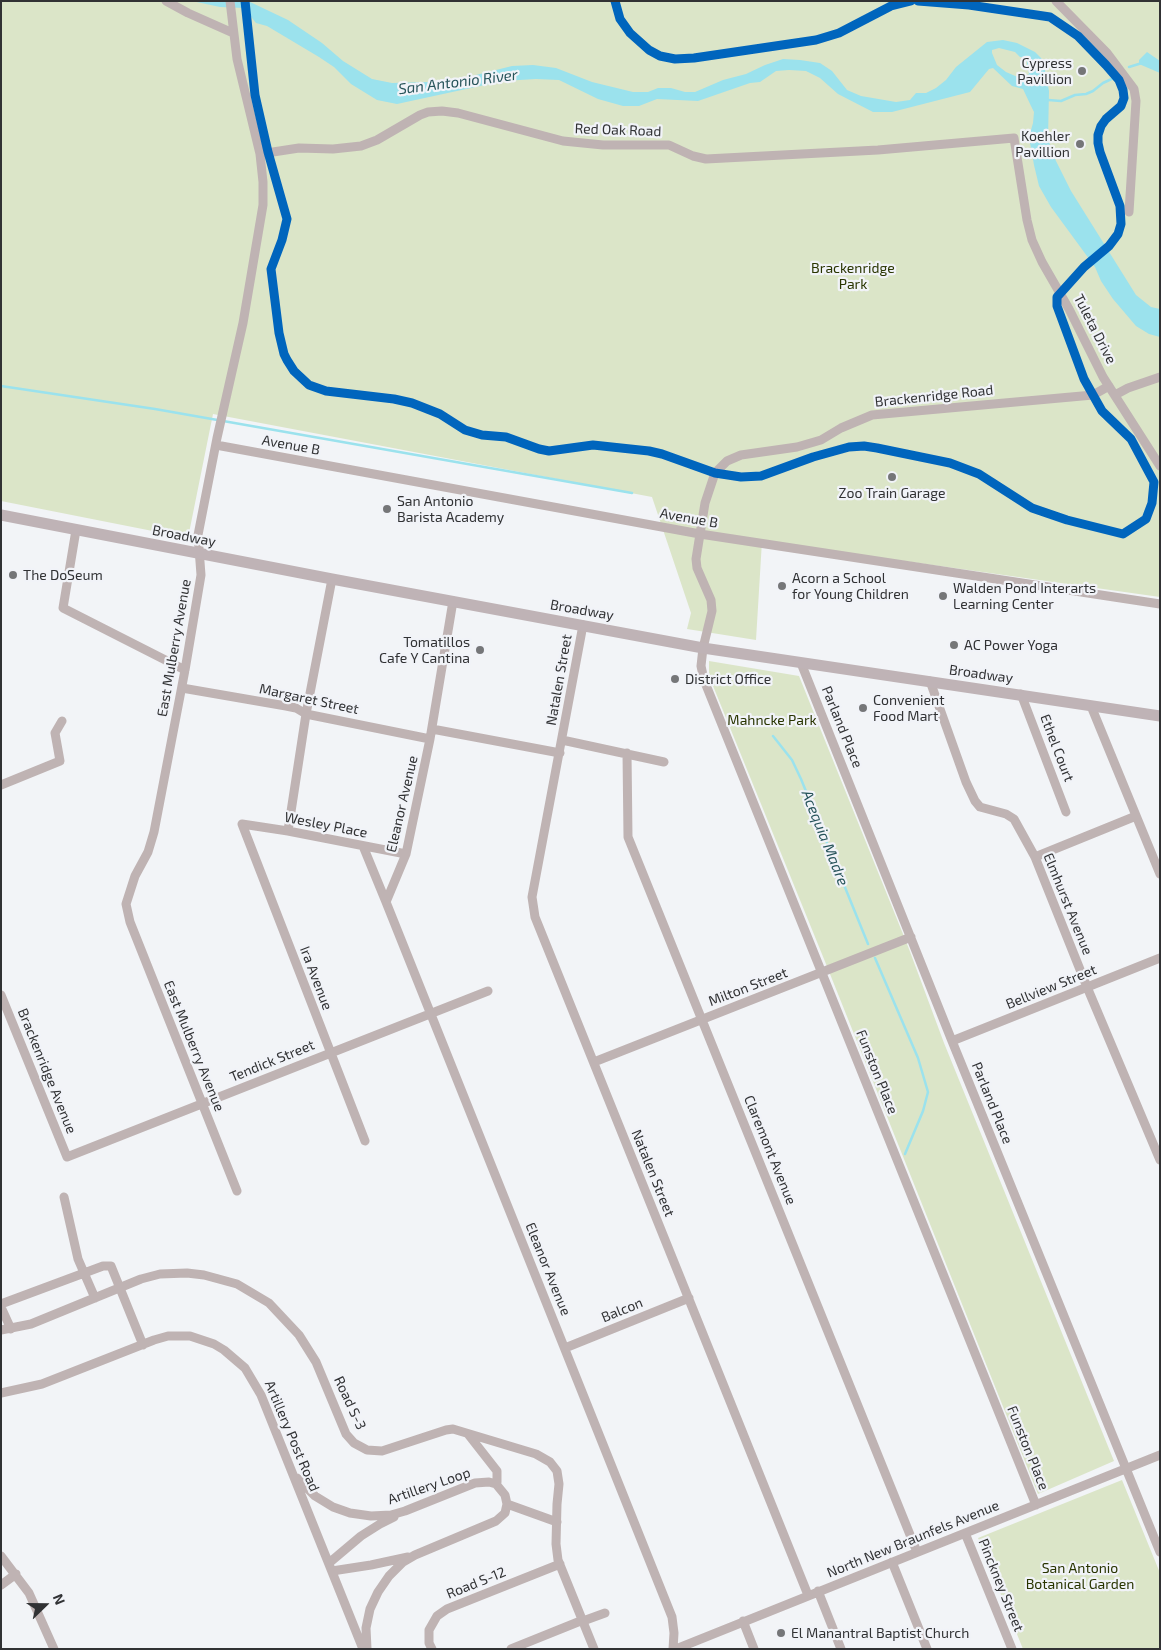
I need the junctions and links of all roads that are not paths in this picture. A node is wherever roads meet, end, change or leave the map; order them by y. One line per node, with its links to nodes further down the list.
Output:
1 (166, 1): 4 (street)
2 (230, 1): 4 (street, East Mulberry Avenue)
3 (1056, 1): 7 (street)
4 (233, 33): 6 (street, East Mulberry Avenue)
5 (1014, 138): 6 (street, Red Oak Road); 9 (street, Tuleta Drive)
6 (260, 154): 11 (street, East Mulberry Avenue)
7 (1129, 212)
8 (1160, 377): 10 (street)
9 (1109, 386): 10 (street, Tuleta Drive); 15 (street, Brackenridge Road)
10 (1115, 395): 12 (street, Tuleta Drive)
11 (216, 445): 15 (street, Avenue B); 16 (street, East Mulberry Avenue)
12 (1160, 466)
13 (1, 516): 14 (main road, Broadway)
14 (76, 530): 16 (main road, Broadway); 23 (street)
15 (700, 534): 19 (street, Avenue B); 21 (street, Brackenridge Road)
16 (199, 554): 17 (main road, Broadway); 23 (street, East Mulberry Avenue)
17 (332, 580): 18 (main road, Broadway); 28 (street)
18 (453, 601): 20 (main road, Broadway); 31 (street, Eleanor Avenue)
19 (1160, 604)
20 (583, 626): 21 (main road, Broadway); 32 (street, Natalen Street)
21 (703, 648): 22 (main road, Broadway); 48 (street, Funston Place)
22 (801, 662): 24 (main road, Broadway); 46 (street, Parland Place)
23 (186, 670): 25 (street, East Mulberry Avenue)
24 (930, 681): 26 (main road, Broadway); 43 (street, Elmhurst Avenue)
25 (182, 688): 28 (street, Margaret Street); 57 (street, East Mulberry Avenue)
26 (1022, 694): 27 (main road, Broadway); 37 (street, Ethel Court)
27 (1091, 706): 29 (main road, Broadway); 38 (street)
28 (306, 714): 31 (street, Margaret Street); 40 (street)
29 (1160, 716)
30 (62, 721): 36 (street)
31 (431, 734): 33 (street, Margaret Street); 42 (street, Eleanor Avenue)
32 (562, 740): 33 (street, Natalen Street); 34 (street)
33 (560, 753): 56 (street, Natalen Street)
34 (628, 753): 35 (street); 53 (street, Claremont Avenue)
35 (664, 762)
36 (1, 785)
37 (1066, 812)
38 (1136, 816): 43 (street); 44 (street)
39 (242, 824): 40 (street, Wesley Place); 55 (street, Ira Avenue)
40 (288, 831): 41 (street, Wesley Place)
41 (363, 846): 42 (street, Wesley Place); 45 (street, Eleanor Avenue)
42 (406, 854): 45 (street, Eleanor Avenue)
43 (1035, 857): 49 (street, Elmhurst Avenue)
44 (1160, 874)
45 (386, 902): 52 (street, Eleanor Avenue)
46 (911, 937): 48 (street, Milton Street); 54 (street, Parland Place)
47 (1160, 958): 49 (street, Bellview Street)
48 (822, 973): 53 (street, Milton Street); 78 (street, Funston Place)
49 (1087, 987): 54 (street, Bellview Street); 60 (street, Elmhurst Avenue)
50 (488, 991): 52 (street, Tendick Street)
51 (1, 995): 59 (street, Brackenridge Avenue)
52 (430, 1013): 55 (street, Tendick Street); 70 (street, Eleanor Avenue)
53 (702, 1019): 56 (street, Milton Street); 82 (street, Claremont Avenue)
54 (952, 1041): 74 (street, Parland Place)
55 (330, 1053): 57 (street, Tendick Street); 58 (street, Ira Avenue)
56 (594, 1062): 66 (street, Natalen Street)
57 (202, 1104): 59 (street, Tendick Street); 61 (street, East Mulberry Avenue)
58 (365, 1141)
59 (67, 1157)
60 (1160, 1160)
61 (236, 1191)
62 (64, 1197): 63 (street)
63 (84, 1273): 64 (street); 65 (street); 67 (street)
64 (120, 1288): 65 (street, Road S-3); 69 (street); 72 (street, Road S-3)
65 (95, 1298): 68 (street, Road S-3)
66 (688, 1298): 70 (street, Balcon); 92 (street, Natalen Street)
67 (1, 1305): 68 (street)
68 (6, 1330)
69 (143, 1345): 71 (street, Artillery Post Road); 75 (street, Artillery Post Road)
70 (565, 1348): 101 (street, Eleanor Avenue)
71 (1, 1393)
72 (468, 1434): 76 (street); 80 (street, Road S-3)
73 (1160, 1455): 74 (street, North New Braunfels Avenue)
74 (1126, 1469): 78 (street, North New Braunfels Avenue); 83 (street, Parland Place)
75 (292, 1470): 79 (street, Artillery Loop); 88 (street, Artillery Post Road)
76 (496, 1484): 77 (street); 79 (street, Artillery Loop)
77 (507, 1504): 80 (street); 84 (street)
78 (1036, 1504): 81 (street, North New Braunfels Avenue)
79 (406, 1512): 88 (street)
80 (557, 1522): 87 (street, Road S-3)
81 (965, 1533): 82 (street, North New Braunfels Avenue); 105 (street, Pinckney Street)
82 (918, 1552): 86 (street, North New Braunfels Avenue)
83 (1160, 1552)
84 (415, 1555): 88 (street); 97 (street)
85 (1, 1556): 89 (street)
86 (892, 1562): 91 (street, North New Braunfels Avenue); 104 (street)
87 (560, 1564): 94 (street, Road S-3); 98 (street, Road S-12)
88 (330, 1567): 97 (street, Artillery Post Road)
89 (16, 1574): 90 (street); 96 (street)
90 (1, 1585)
91 (818, 1591): 92 (street, North New Braunfels Avenue); 103 (street)
92 (808, 1595): 95 (street, North New Braunfels Avenue)
93 (605, 1613): 94 (street)
94 (583, 1621): 99 (street); 100 (street, Road S-3)
95 (743, 1622): 101 (street, North New Braunfels Avenue); 102 (street)
96 (54, 1649)
97 (365, 1649)
98 (432, 1649)
99 (510, 1649)
100 (594, 1649)
101 (675, 1649)
102 (754, 1649)
103 (841, 1649)
104 (927, 1649)
105 (1012, 1649)

